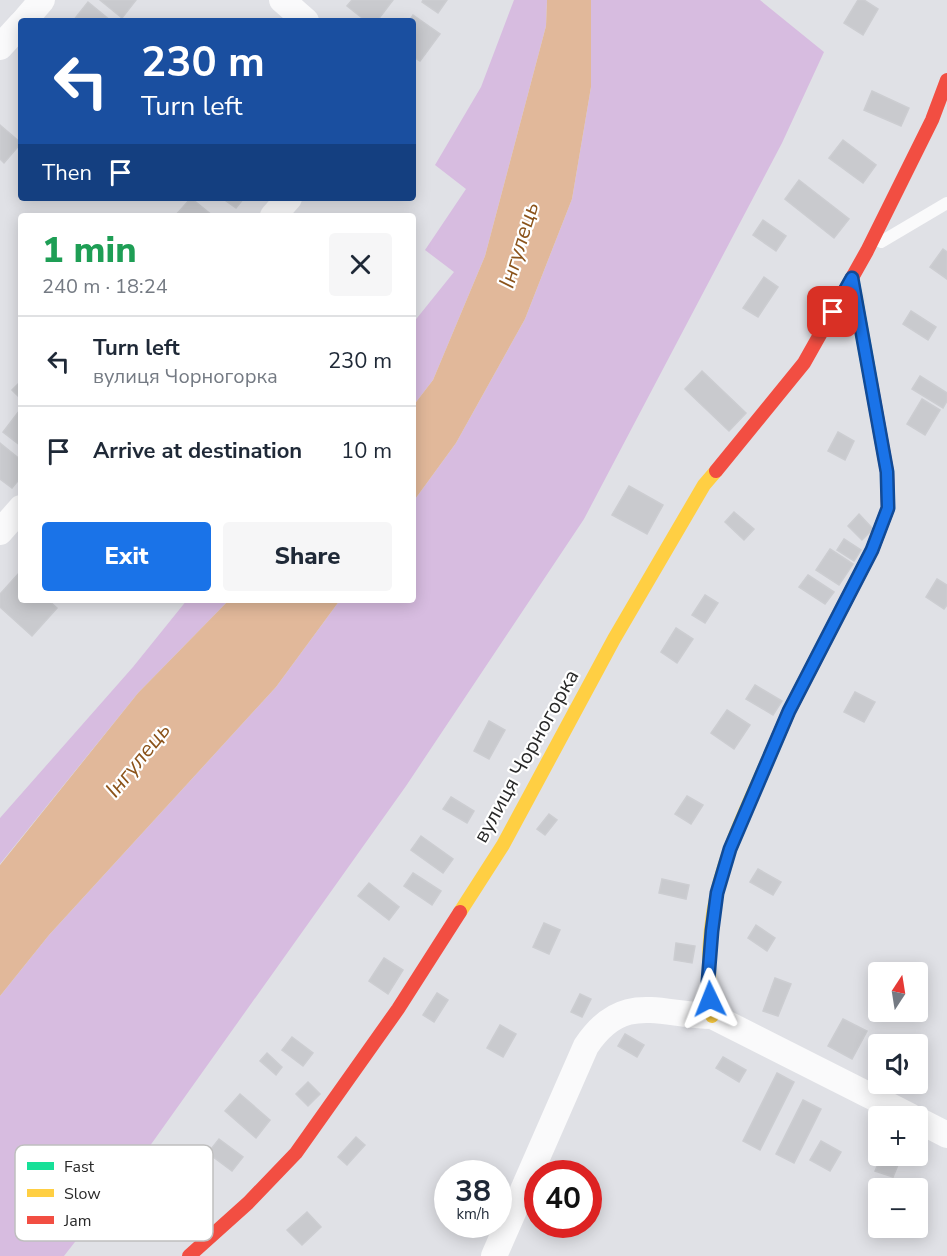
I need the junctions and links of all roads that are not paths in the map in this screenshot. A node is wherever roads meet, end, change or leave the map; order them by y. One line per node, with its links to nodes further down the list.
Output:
1 (42, 0): 3 (street)
2 (282, 0): 4 (street)
3 (26, 18)
4 (303, 18)
5 (18, 27): 6 (street)
6 (0, 47)
7 (947, 80): 11 (street, вулиця Чорногорка)
8 (286, 201): 10 (street)
9 (947, 203): 11 (lane)
10 (276, 213)
11 (867, 251): 12 (street, вулиця Чорногорка)
12 (852, 278): 15 (street); 19 (street, вулиця Чорногорка)
13 (18, 511): 14 (street)
14 (0, 532)
15 (712, 1016): 16 (street); 22 (street)
16 (890, 1106)
17 (928, 1125): 18 (street)
18 (947, 1135)
19 (213, 1234)
20 (206, 1241): 21 (street, вулиця Чорногорка)
21 (189, 1256)
22 (494, 1256)

